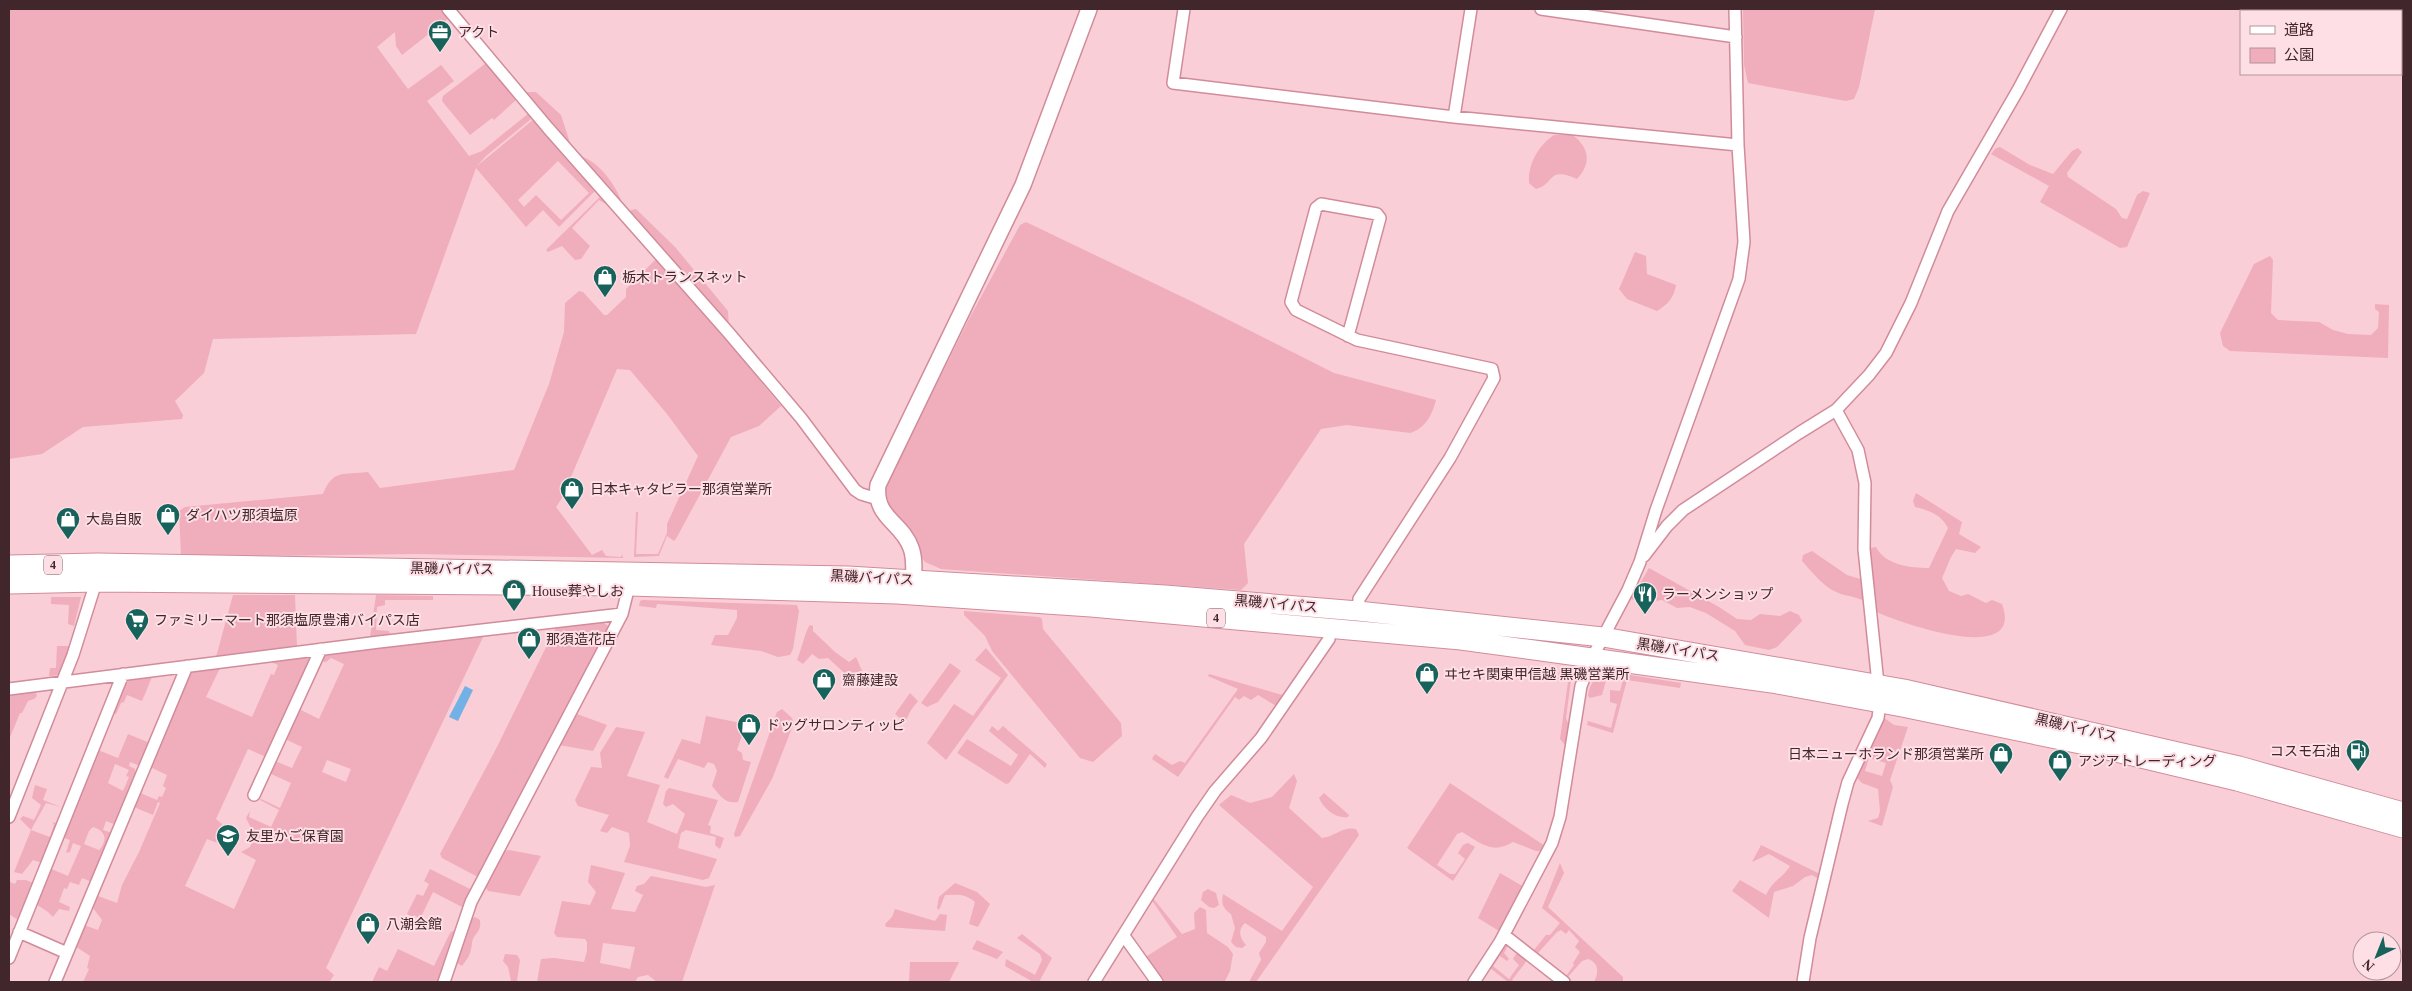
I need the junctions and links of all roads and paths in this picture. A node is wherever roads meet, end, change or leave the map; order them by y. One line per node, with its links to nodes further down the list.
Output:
1 (448, 9): 13 (street)
2 (1089, 9): 13 (street)
3 (1184, 9): 9 (street)
4 (1471, 9): 9 (street)
5 (1541, 9): 8 (street)
6 (1735, 9): 8 (street)
7 (2061, 9): 12 (street)
8 (1736, 37): 10 (street)
9 (1454, 117): 10 (street)
10 (1738, 145): 14 (street)
11 (1348, 336): 11 (street); 20 (street)
12 (1836, 410): 14 (street); 29 (street)
13 (878, 499): 19 (street)
14 (1640, 562): 23 (street)
15 (9, 565): 16 (highway, 黒磯バイパス / 4)
16 (97, 572): 17 (highway, 黒磯バイパス / 4); 18 (highway, 黒磯バイパス / 4); 28 (street)
17 (630, 579): 19 (highway, 黒磯バイパス / 4); 21 (street)
18 (9, 584)
19 (913, 588): 20 (highway, 黒磯バイパス / 4); 22 (highway, 黒磯バイパス / 4)
20 (1358, 611): 23 (highway, 黒磯バイパス / 4)
21 (622, 614): 24 (street); 42 (street)
22 (1330, 627): 25 (highway, 黒磯バイパス / 4); 38 (street)
23 (1603, 637): 25 (street); 29 (highway, 黒磯バイパス / 4)
24 (321, 649): 26 (street); 32 (street)
25 (1592, 658): 31 (highway, 黒磯バイパス / 4); 37 (street)
26 (187, 666): 27 (street); 39 (street)
27 (123, 674): 28 (street); 36 (street)
28 (64, 681): 30 (street); 34 (street)
29 (1877, 684): 31 (street); 33 (highway, 黒磯バイパス / 4)
30 (9, 689)
31 (1880, 703): 35 (highway, 黒磯バイパス / 4); 47 (street)
32 (254, 794)
33 (2403, 812)
34 (9, 817)
35 (2403, 828)
36 (19, 932): 39 (street); 40 (street)
37 (1504, 935): 45 (street); 46 (street)
38 (1124, 936): 43 (street); 44 (street)
39 (68, 953): 41 (street)
40 (9, 958)
41 (55, 982)
42 (444, 982)
43 (1094, 982)
44 (1157, 982)
45 (1474, 982)
46 (1564, 982)
47 (1804, 982)

